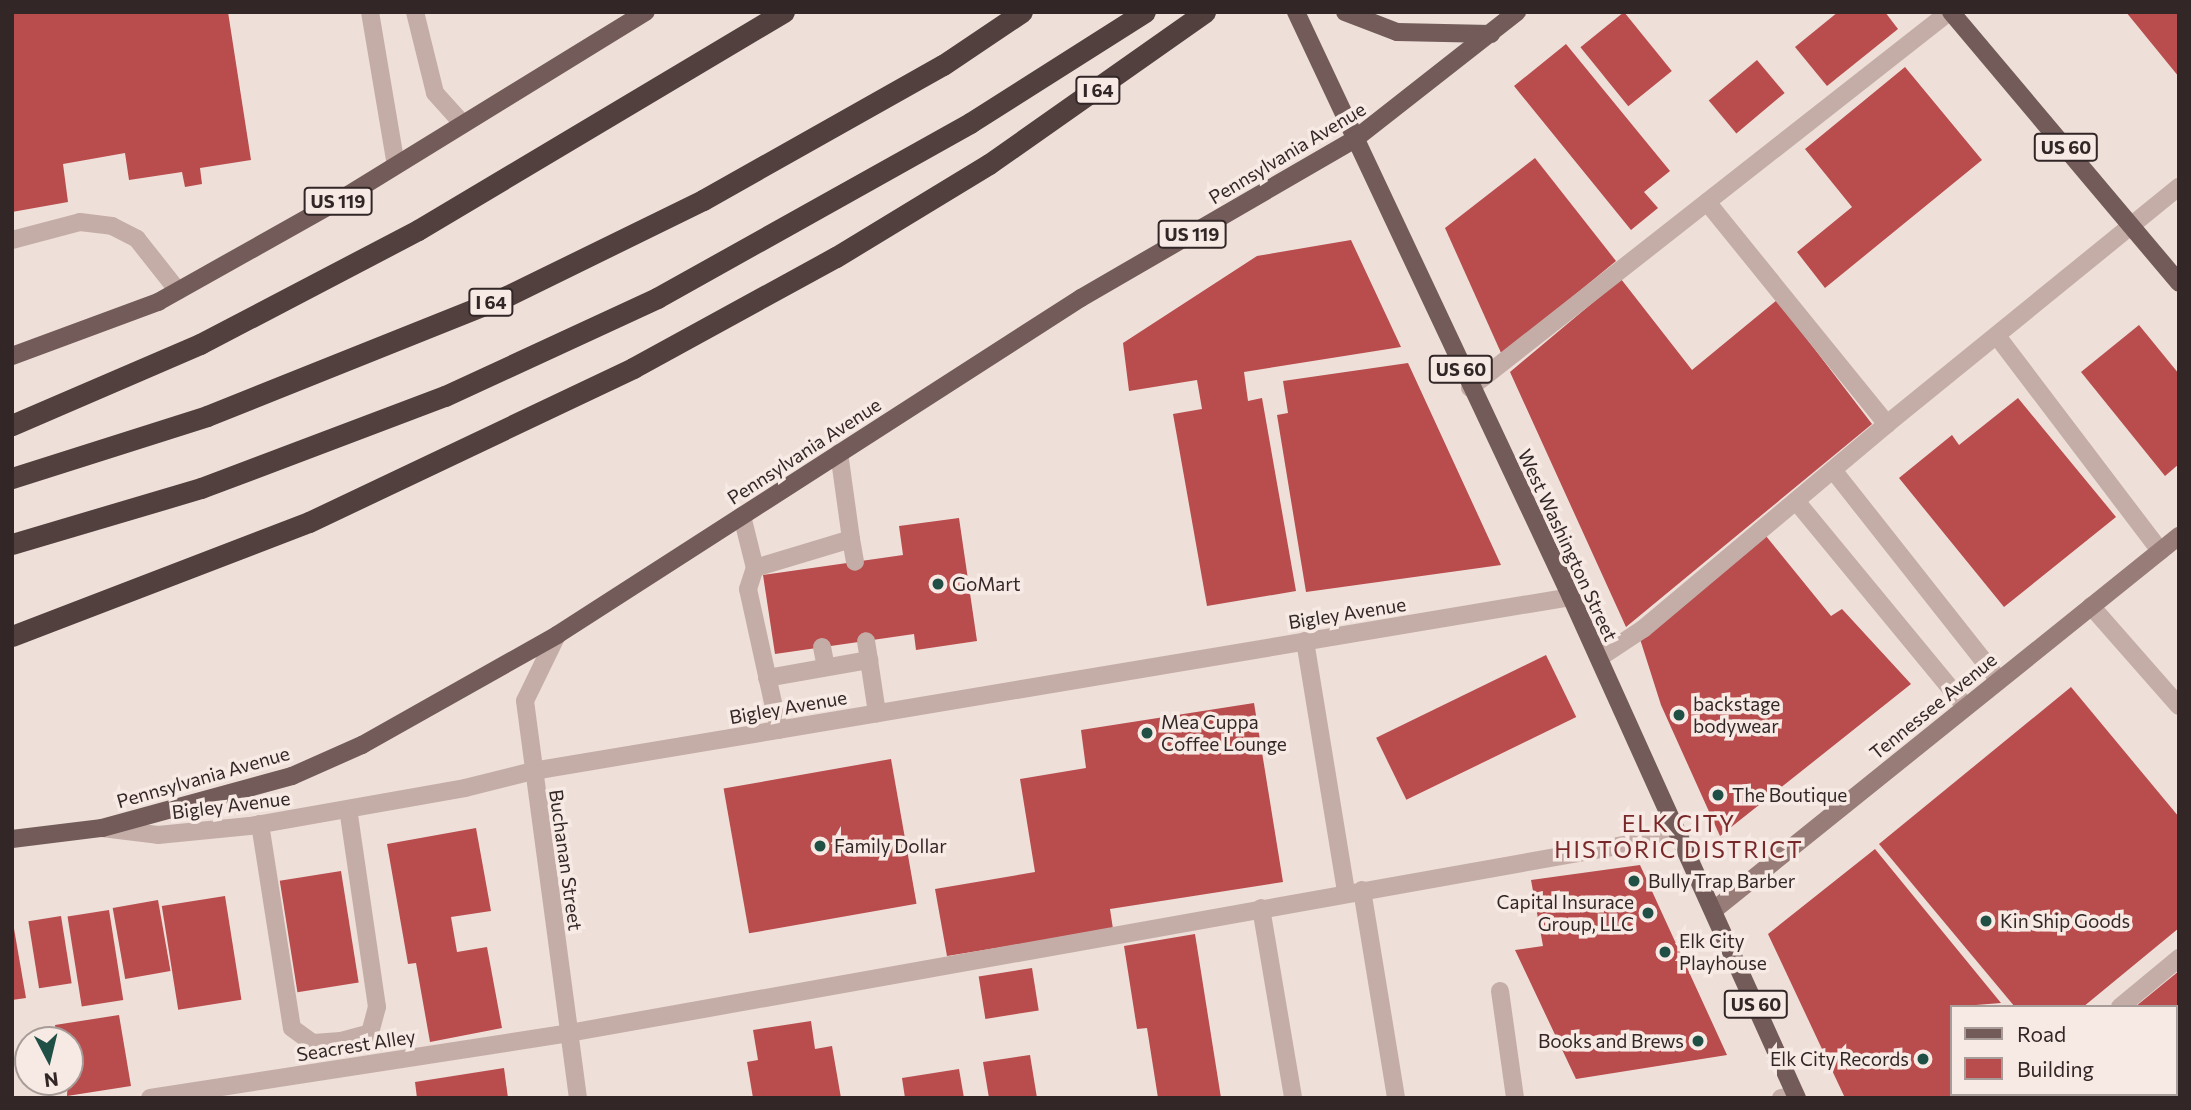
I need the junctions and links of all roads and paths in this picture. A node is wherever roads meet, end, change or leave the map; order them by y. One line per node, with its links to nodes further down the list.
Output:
1 (370, 12): 15 (street)
2 (415, 12): 13 (street)
3 (646, 12): 13 (main road, US 119)
4 (784, 12): 26 (highway)
5 (1023, 12): 29 (highway, I 64)
6 (1145, 12): 34 (highway)
7 (1205, 12): 41 (highway, I 64)
8 (1296, 12): 14 (main road, West Washington Street / US 60)
9 (1345, 12): 12 (main road)
10 (1517, 12): 12 (main road, Pennsylvania Avenue)
11 (1950, 12): 17 (street); 18 (main road, US 60)
12 (1491, 34): 14 (main road, Pennsylvania Avenue / US 119)
13 (463, 124): 15 (main road, US 119)
14 (1355, 139): 24 (main road, West Washington Street / US 60); 27 (main road, Pennsylvania Avenue / US 119)
15 (396, 165): 21 (main road, US 119)
16 (2179, 187): 18 (street)
17 (1707, 202): 24 (street); 25 (street)
18 (2133, 226): 20 (main road, US 60); 22 (street)
19 (12, 240): 21 (street)
20 (2179, 283)
21 (177, 291): 23 (main road, US 119)
22 (1997, 336): 25 (street); 35 (street)
23 (12, 356)
24 (1470, 388): 38 (main road, West Washington Street / US 60)
25 (1887, 424): 28 (street)
26 (12, 425)
27 (839, 453): 31 (main road, Pennsylvania Avenue / US 119); 33 (street)
28 (1833, 470): 30 (street); 49 (street)
29 (12, 478)
30 (1796, 501): 45 (street); 51 (street)
31 (742, 516): 37 (street); 40 (main road, Pennsylvania Avenue / US 119)
32 (2179, 536): 35 (street, Tennessee Avenue)
33 (851, 539): 36 (street); 37 (street)
34 (12, 544)
35 (2160, 551): 39 (street, Tennessee Avenue)
36 (855, 562)
37 (755, 568): 48 (street)
38 (1571, 597): 43 (street, Bigley Avenue); 45 (main road, West Washington Street / US 60)
39 (2091, 606): 49 (street, Tennessee Avenue); 50 (street)
40 (557, 635): 54 (street, Buchanan Street); 57 (main road, Pennsylvania Avenue / US 119)
41 (12, 636)
42 (866, 641): 46 (street)
43 (1306, 641): 52 (street, Bigley Avenue); 60 (street)
44 (822, 647): 47 (street)
45 (1599, 659): 58 (main road, West Washington Street / US 60)
46 (869, 660): 47 (street); 52 (street)
47 (826, 667): 48 (street)
48 (767, 678): 53 (street)
49 (1999, 680): 51 (street, Tennessee Avenue)
50 (2179, 706)
51 (1966, 707): 62 (street, Tennessee Avenue)
52 (877, 713): 53 (street, Bigley Avenue)
53 (779, 730): 54 (street, Bigley Avenue)
54 (533, 771): 55 (street, Bigley Avenue); 66 (street, Buchanan Street)
55 (348, 809): 56 (street, Bigley Avenue); 67 (street)
56 (260, 824): 57 (street, Bigley Avenue); 67 (street)
57 (102, 828): 59 (main road, Bigley Avenue / US 119)
58 (1680, 835): 60 (street, Seacrest Alley); 62 (main road, West Washington Street / US 60)
59 (12, 839)
60 (1354, 891): 61 (street, Seacrest Alley); 73 (street)
61 (1261, 908): 66 (street, Seacrest Alley); 72 (street)
62 (1714, 910): 69 (main road, West Washington Street / US 60)
63 (2179, 958): 65 (street)
64 (1500, 990): 74 (street)
65 (2122, 1005)
66 (569, 1033): 68 (street, Seacrest Alley); 71 (street, Buchanan Street)
67 (341, 1041): 68 (street)
68 (345, 1068): 70 (street, Seacrest Alley)
69 (1791, 1097)
70 (150, 1098)
71 (578, 1098)
72 (1293, 1098)
73 (1396, 1098)
74 (1515, 1098)

